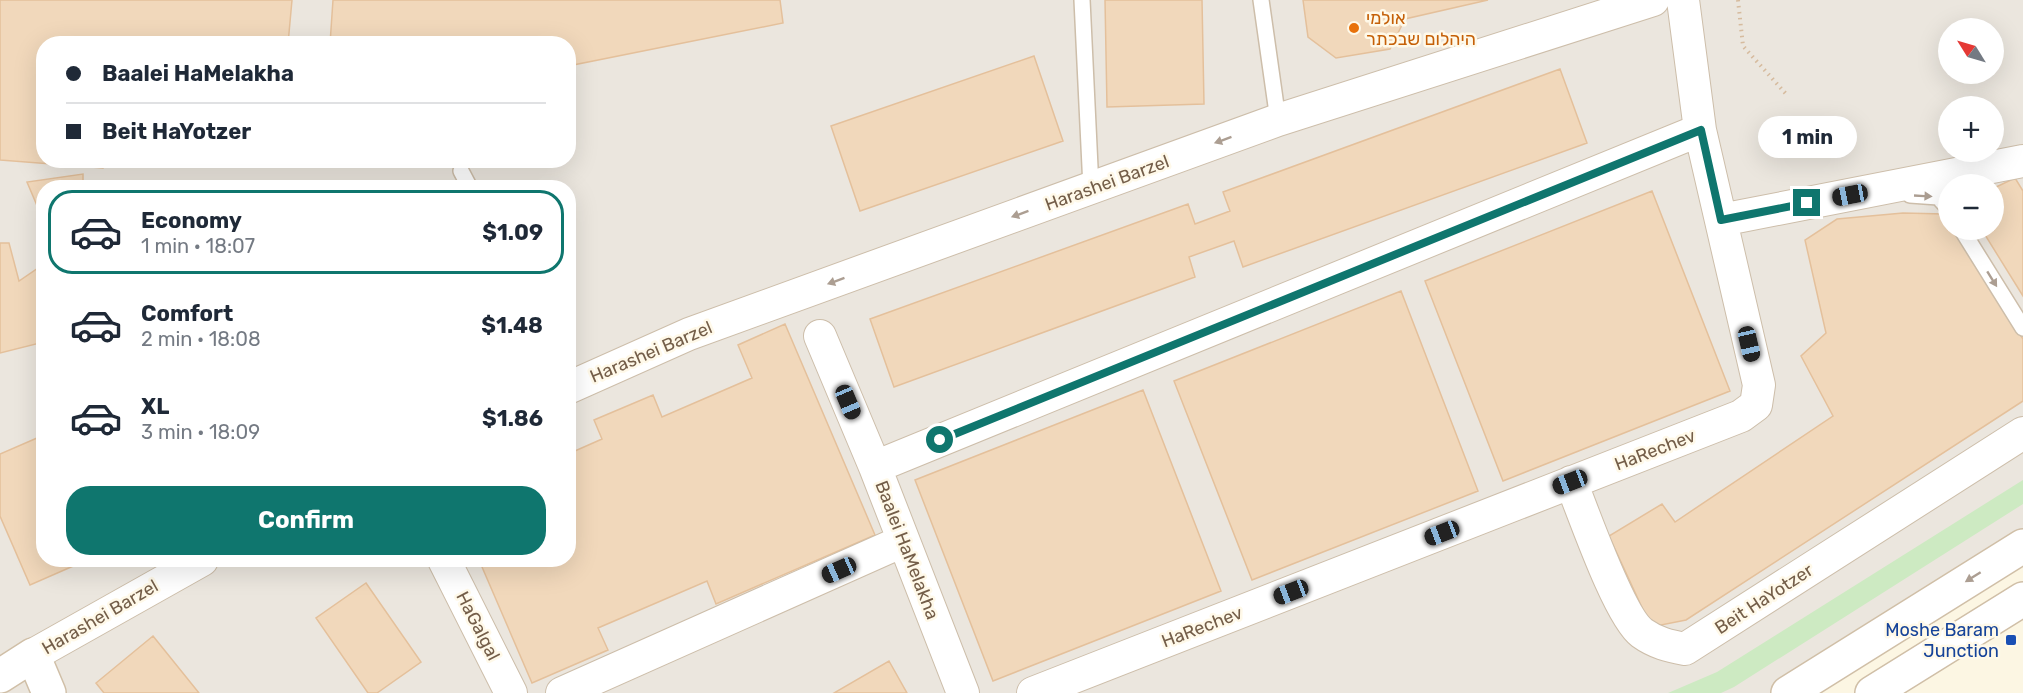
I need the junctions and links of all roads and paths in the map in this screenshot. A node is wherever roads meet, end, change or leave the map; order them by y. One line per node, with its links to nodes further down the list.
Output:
1 (1082, 0): 12 (lane)
2 (1261, 0): 7 (lane)
3 (1653, 0): 7 (street, Harashei Barzel)
4 (1683, 0): 8 (street, HaRechev)
5 (1738, 0): 6 (path)
6 (1787, 95)
7 (1278, 120): 12 (street, Harashei Barzel, one-way to 12)
8 (1701, 130): 15 (street, HaRechev); 23 (street, Baalei HaMelakha)
9 (2023, 161): 13 (street)
10 (461, 171): 11 (lane)
11 (466, 180)
12 (1091, 188): 19 (street, Harashei Barzel, one-way to 19)
13 (1850, 195): 14 (lane, one-way to 14); 15 (street)
14 (1938, 197)
15 (1721, 220): 24 (street, HaRechev)
16 (1968, 240): 17 (lane, one-way to 17)
17 (2023, 328)
18 (820, 336): 23 (street)
19 (576, 382)
20 (2023, 422): 22 (lane)
21 (2023, 433): 22 (street, Beit HaYotzer)
22 (1988, 455): 24 (street, Beit HaYotzer)
23 (875, 467): 25 (street, Baalei HaMelakha)
24 (1570, 482): 38 (street, HaRechev)
25 (903, 541): 36 (street); 37 (street, Baalei HaMelakha)
26 (2023, 546): 33 (main road, one-way to 33)
27 (190, 567): 31 (street, Harashei Barzel)
28 (448, 567): 35 (street, HaGalgal)
29 (2023, 599): 30 (main road)
30 (1939, 651): 41 (main road); 42 (main road)
31 (33, 655): 32 (main road, Harashei Barzel); 34 (main road)
32 (0, 675)
33 (1825, 681): 39 (main road); 40 (main road)
34 (49, 693)
35 (511, 693)
36 (562, 693)
37 (963, 693)
38 (1033, 693)
39 (1788, 693)
40 (1861, 693)
41 (1872, 693)
42 (1919, 693)

